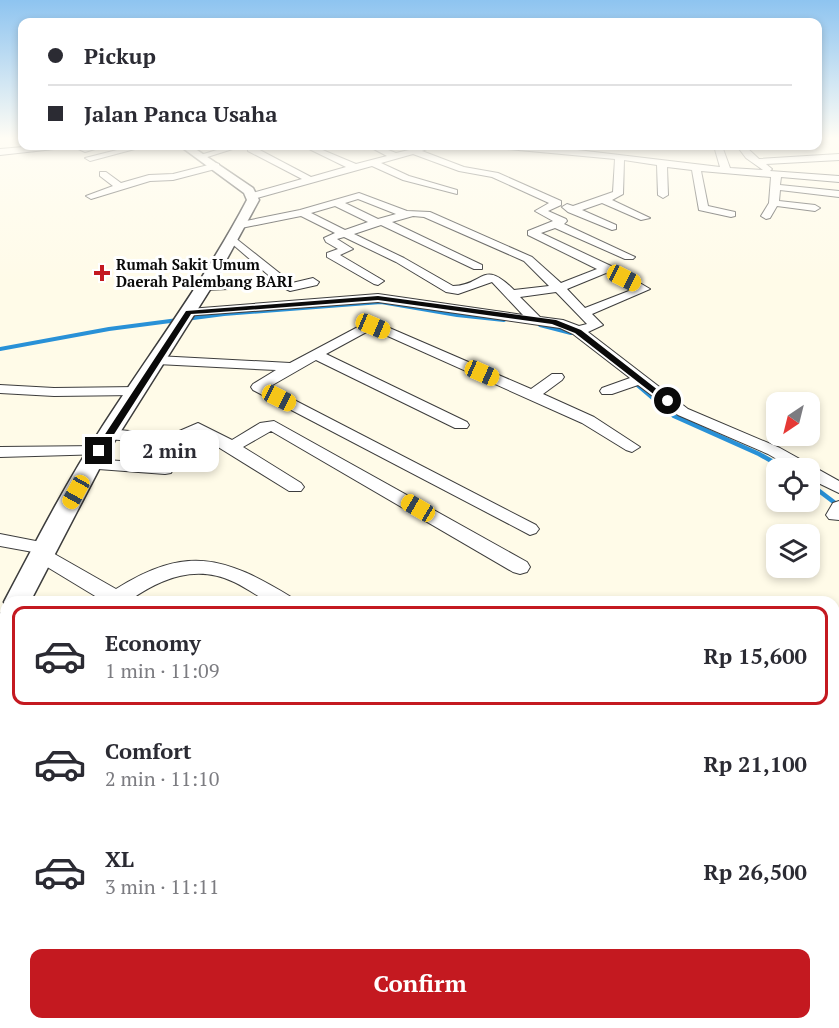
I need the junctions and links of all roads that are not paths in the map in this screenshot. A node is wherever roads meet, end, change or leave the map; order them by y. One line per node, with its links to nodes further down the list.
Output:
1 (123, 186): 11 (street)
2 (241, 186): 15 (street)
3 (285, 186): 15 (street)
4 (433, 186): 12 (street)
5 (518, 186): 19 (street)
6 (618, 186): 17 (street)
7 (663, 186): 13 (street)
8 (699, 186): 25 (street)
9 (776, 186): 20 (street)
10 (793, 186): 16 (street)
11 (120, 187): 14 (street)
12 (454, 192)
13 (663, 195)
14 (91, 196)
15 (253, 196): 30 (street)
16 (832, 197)
17 (602, 199): 22 (street); 27 (street)
18 (336, 203): 23 (street); 24 (street); 28 (street)
19 (557, 203): 22 (street); 29 (street)
20 (774, 203): 21 (street); 26 (street)
21 (815, 208)
22 (572, 210): 31 (street)
23 (302, 213): 30 (street); 32 (street)
24 (404, 214): 28 (street); 36 (street)
25 (731, 214)
26 (766, 216)
27 (645, 218)
28 (380, 221): 32 (street); 35 (street)
29 (555, 224): 33 (street); 37 (street)
30 (241, 225): 34 (street)
31 (612, 227)
32 (344, 234): 38 (street); 41 (street)
33 (525, 236): 36 (street); 40 (street)
34 (234, 240): 43 (street); 44 (street)
35 (435, 246): 38 (street); 39 (street)
36 (500, 248): 45 (street)
37 (628, 257)
38 (400, 260): 46 (street)
39 (478, 267)
40 (607, 269): 45 (street); 47 (street)
41 (378, 281)
42 (313, 282): 43 (street)
43 (285, 283): 44 (street)
44 (205, 287): 49 (street)
45 (559, 288): 46 (street); 47 (street)
46 (511, 294): 50 (street)
47 (583, 313): 52 (street)
48 (385, 316): 51 (street)
49 (185, 318): 50 (street); 54 (street)
50 (535, 319): 52 (street)
51 (371, 324): 53 (street); 61 (street)
52 (578, 331): 57 (street)
53 (317, 355): 55 (street); 62 (street)
54 (157, 360): 55 (street); 59 (street)
55 (293, 367): 72 (street)
56 (557, 377): 61 (street)
57 (632, 381): 60 (street); 67 (street)
58 (0, 389): 59 (street)
59 (136, 391): 65 (street)
60 (607, 391)
61 (532, 395): 64 (street)
62 (461, 425)
63 (232, 447): 65 (street); 70 (street); 75 (street)
64 (632, 447)
65 (100, 450): 66 (street); 68 (street); 74 (street)
66 (0, 452)
67 (786, 458)
68 (165, 469)
69 (820, 478): 71 (street)
70 (295, 487)
71 (839, 488)
72 (530, 529)
73 (0, 540): 74 (street)
74 (42, 551): 76 (street); 77 (street)
75 (520, 567)
76 (20, 596)
77 (112, 596)
78 (124, 596): 79 (street)
79 (273, 596)

